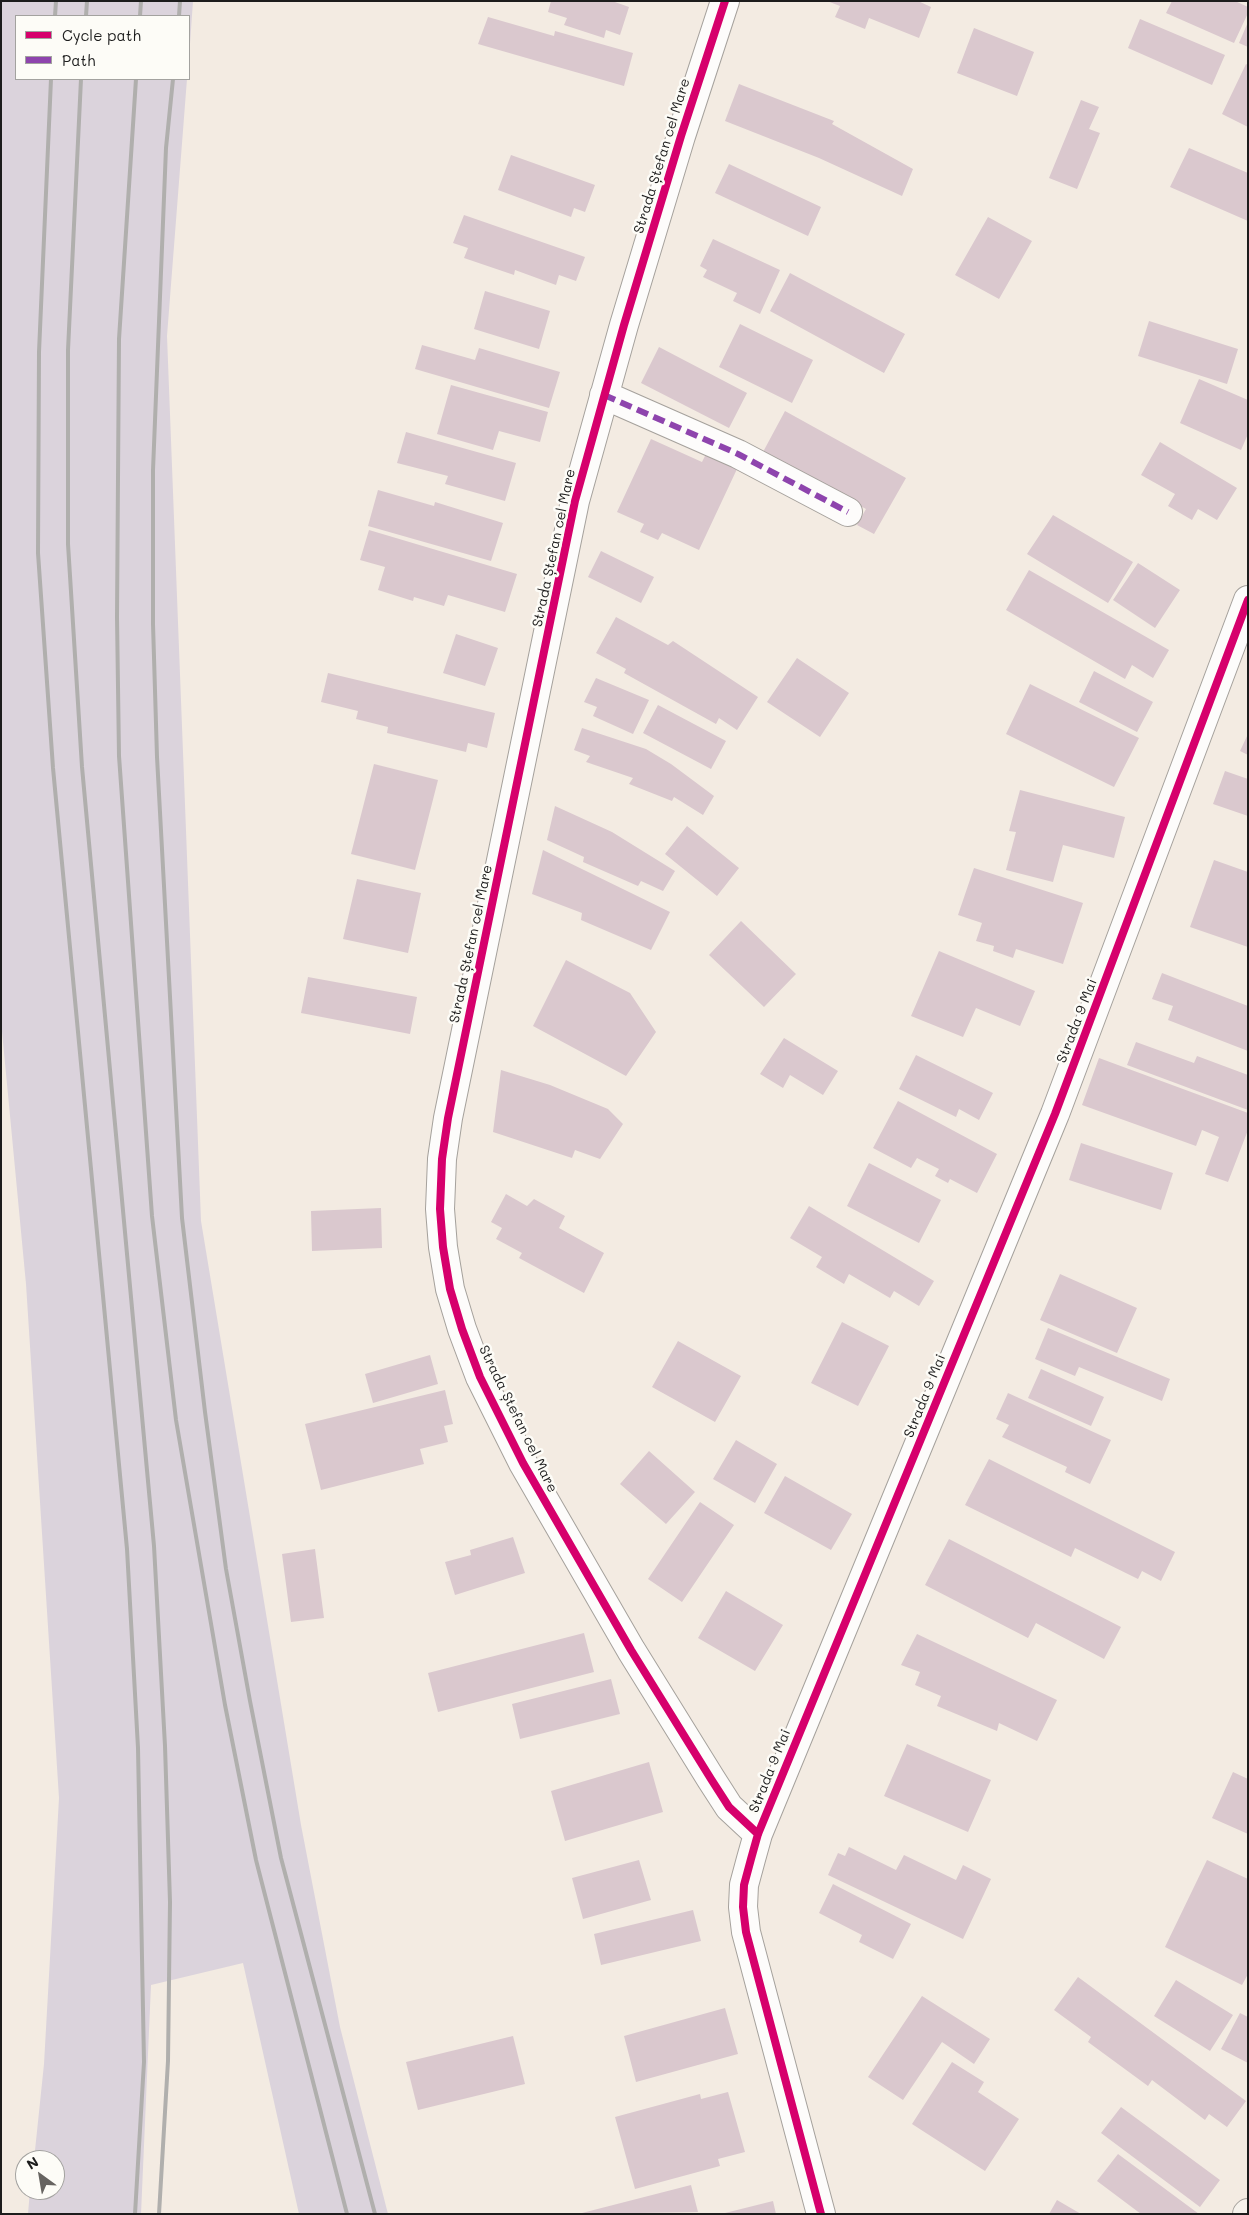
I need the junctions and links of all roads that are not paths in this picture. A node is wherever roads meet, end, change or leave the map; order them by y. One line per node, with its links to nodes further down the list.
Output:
1 (725, 1): 2 (street, Strada Ștefan cel Mare)
2 (604, 395): 3 (street); 5 (street, Strada Ștefan cel Mare)
3 (848, 512)
4 (1248, 600): 5 (street, Strada 9 Mai)
5 (758, 1834): 6 (street, Strada 9 Mai)
6 (821, 2214)

